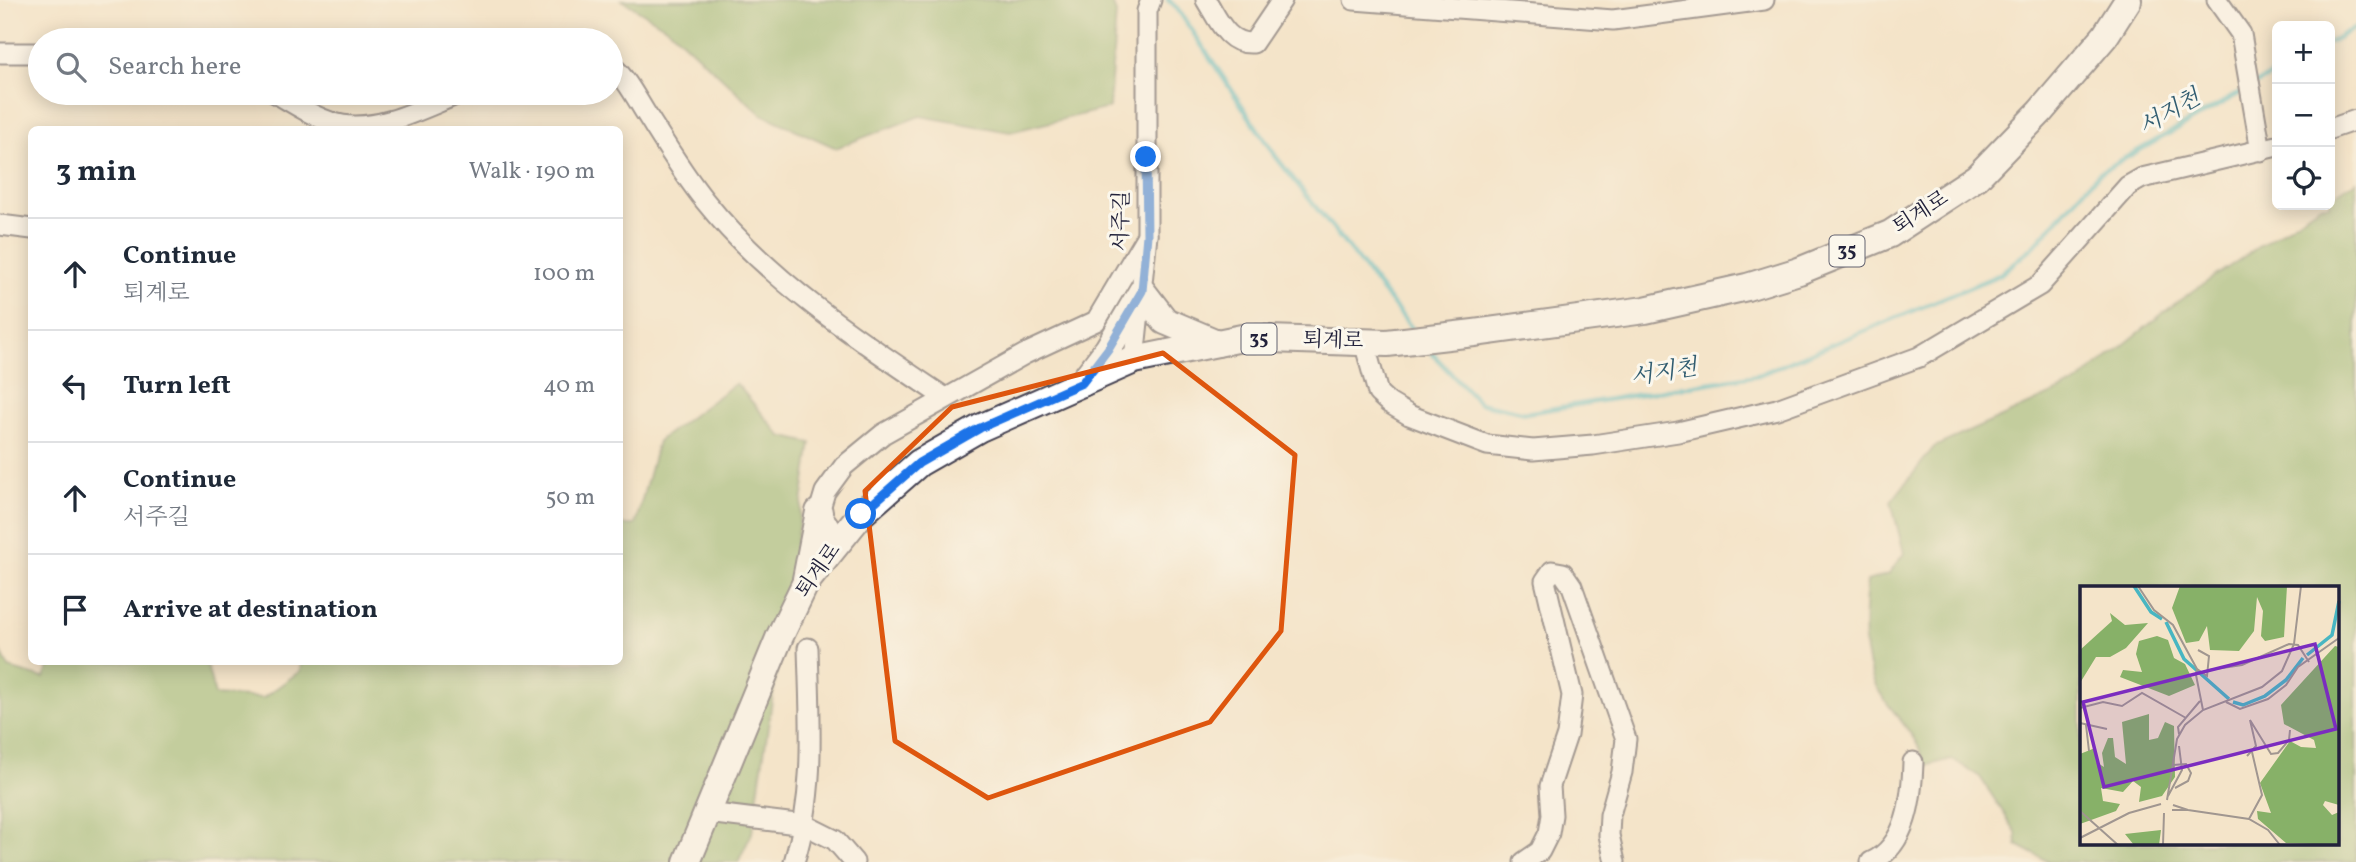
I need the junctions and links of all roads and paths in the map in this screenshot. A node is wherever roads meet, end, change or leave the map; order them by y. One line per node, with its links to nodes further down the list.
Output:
1 (1206, 0): 2 (street)
2 (1282, 0)
3 (1354, 0): 4 (street)
4 (1764, 0)
5 (2128, 0): 23 (main road, 퇴계로 / 35)
6 (2217, 0): 17 (street)
7 (1149, 5): 20 (street, 서주길)
8 (0, 53): 9 (street)
9 (28, 53)
10 (623, 80): 26 (street)
11 (300, 105): 15 (street)
12 (429, 105): 14 (street)
13 (2356, 120): 16 (street)
14 (362, 126)
15 (362, 126)
16 (2335, 127)
17 (2269, 149): 23 (street)
18 (0, 225): 19 (street)
19 (28, 228)
20 (1147, 235): 21 (street, 서주길); 26 (street)
21 (1142, 291): 22 (main road); 24 (street, 서주길); 25 (main road)
22 (1217, 343): 23 (main road, 퇴계로 / 35); 24 (main road, 퇴계로 / 35)
23 (1375, 343)
24 (1135, 360): 25 (main road, 퇴계로)
25 (1082, 383): 28 (main road, 퇴계로)
26 (944, 397): 27 (street)
27 (819, 512): 28 (street); 29 (main road)
28 (840, 540): 29 (main road, 퇴계로)
29 (806, 582): 32 (main road, 퇴계로)
30 (808, 648): 33 (street)
31 (1913, 762): 39 (street)
32 (707, 813): 33 (street); 34 (main road, 퇴계로)
33 (805, 825): 35 (street); 36 (street)
34 (687, 862)
35 (794, 862)
36 (853, 862)
37 (1524, 862): 38 (street)
38 (1615, 862)
39 (1871, 862)

